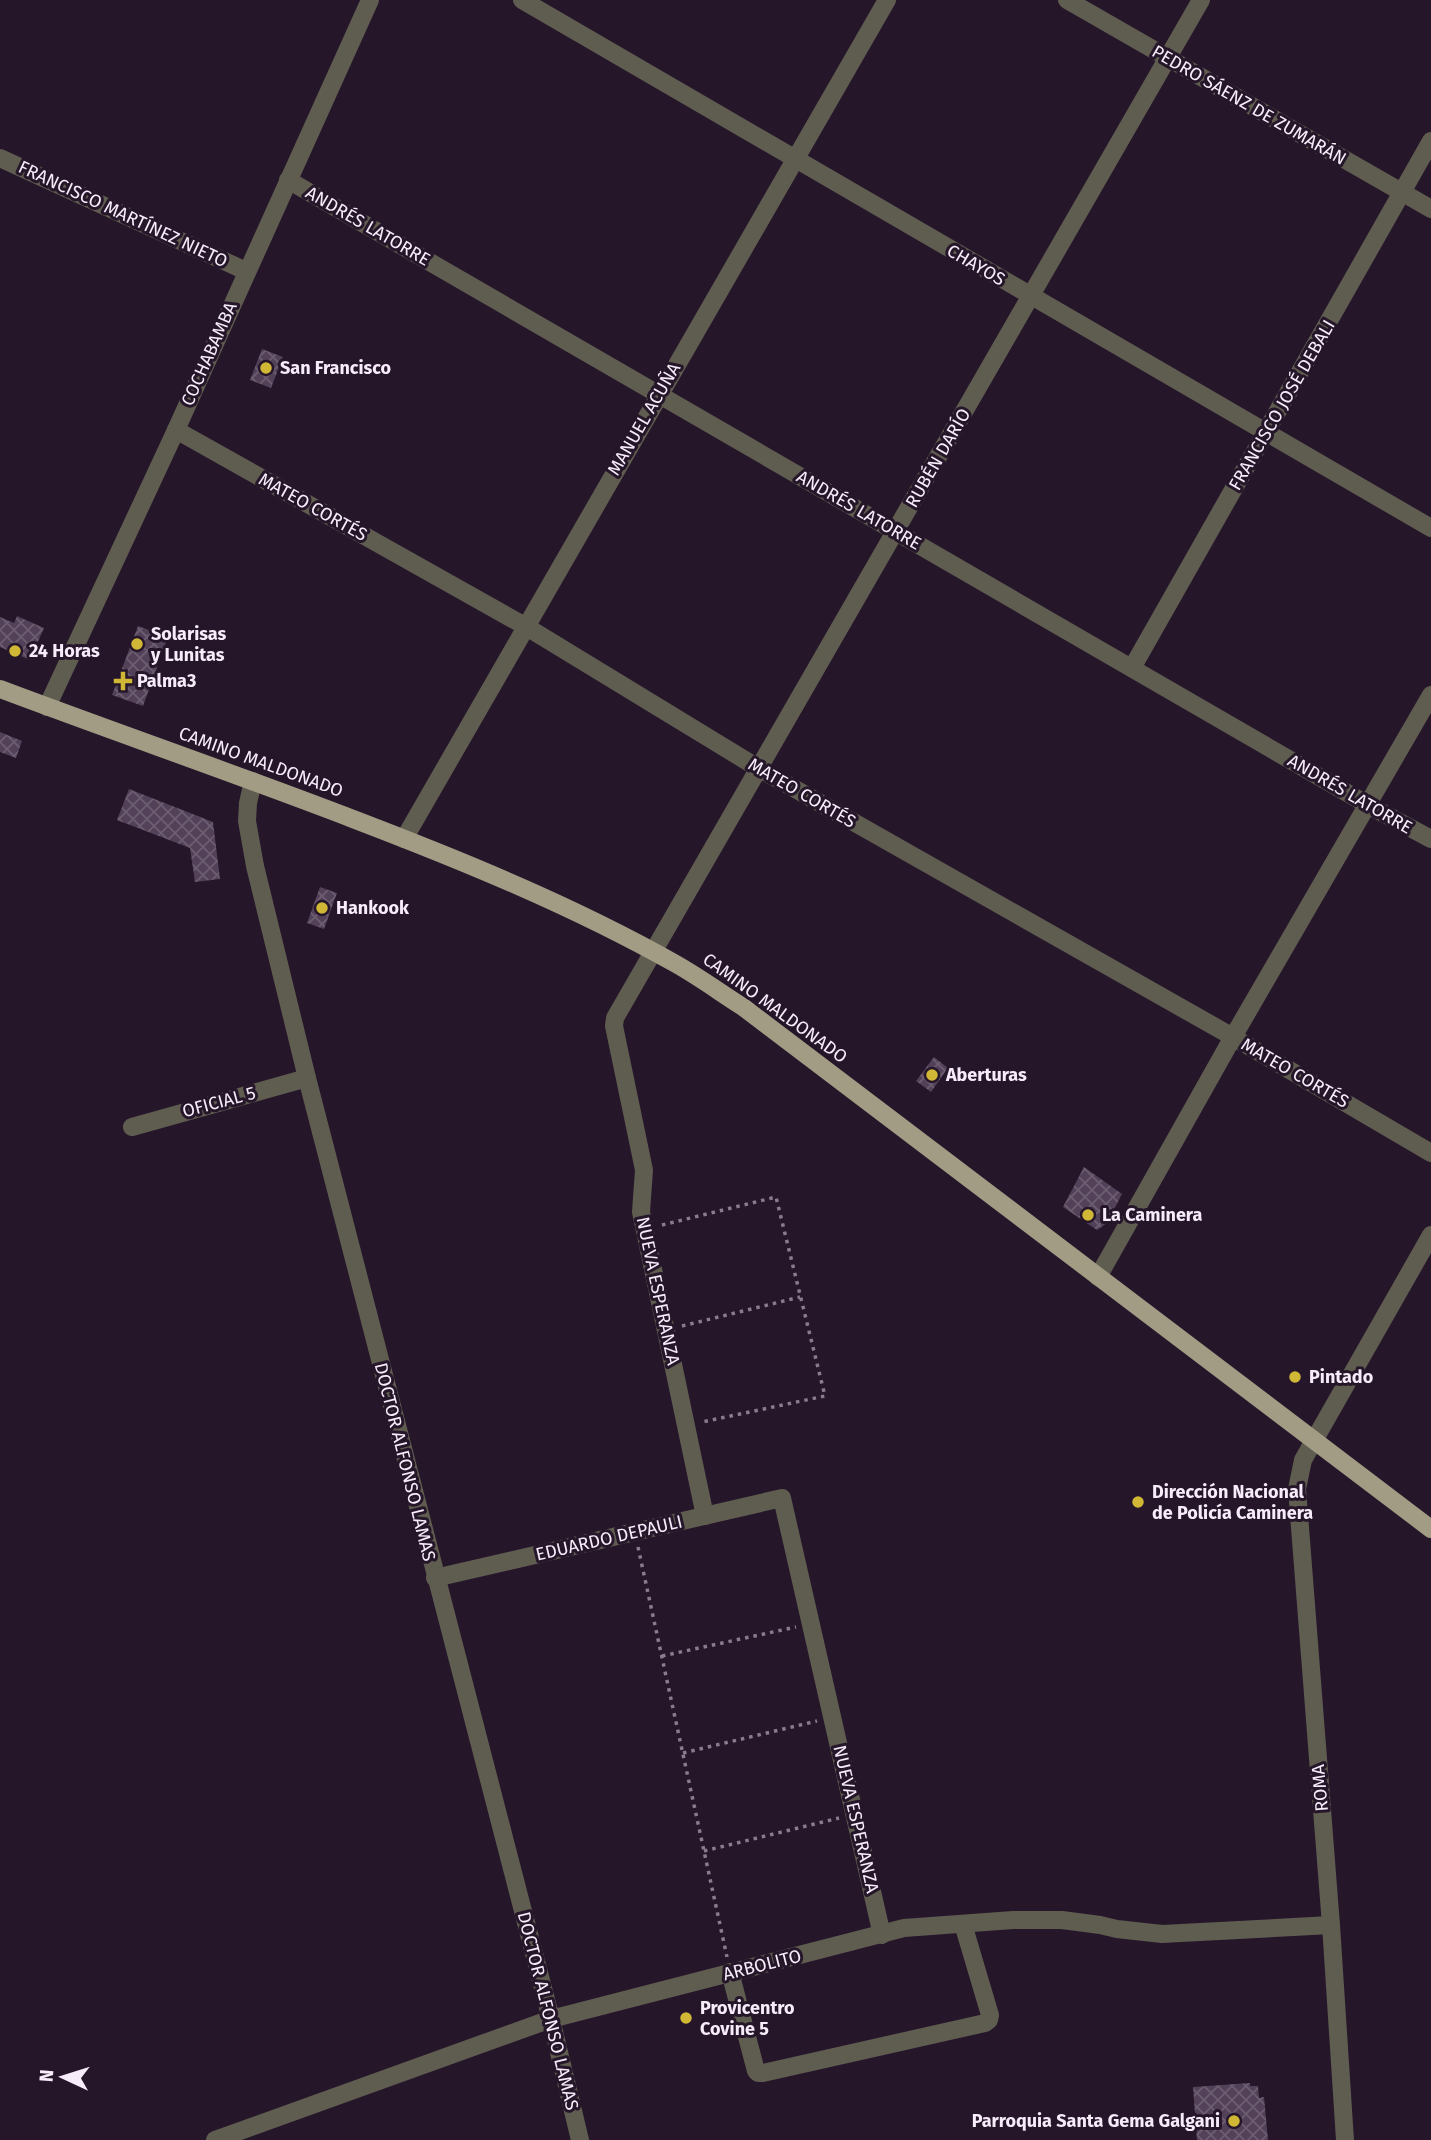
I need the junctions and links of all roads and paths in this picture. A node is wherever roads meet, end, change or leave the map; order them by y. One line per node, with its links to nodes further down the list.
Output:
1 (370, 0): 10 (street, COCHABAMBA)
2 (522, 0): 9 (street, CHAYOS)
3 (887, 0): 9 (street, MANUEL ACUÑA)
4 (1067, 0): 6 (street, PEDRO SÁENZ DE ZUMARÁN)
5 (1201, 0): 6 (street, RUBÉN DARÍO)
6 (1168, 58): 11 (street, PEDRO SÁENZ DE ZUMARÁN); 14 (street, RUBÉN DARÍO)
7 (1431, 141): 11 (street, FRANCISCO JOSÉ DEBALI)
8 (0, 158): 13 (street, FRANCISCO MARTÍNEZ NIETO)
9 (794, 160): 14 (street, CHAYOS); 15 (street, MANUEL ACUÑA)
10 (288, 180): 13 (street, COCHABAMBA); 15 (street, ANDRÉS LATORRE)
11 (1402, 192): 12 (street, PEDRO SÁENZ DE ZUMARÁN); 17 (street, FRANCISCO JOSÉ DEBALI)
12 (1431, 209)
13 (246, 271): 16 (street, COCHABAMBA)
14 (1030, 296): 17 (street, CHAYOS); 19 (street, RUBÉN DARÍO)
15 (658, 394): 19 (street, ANDRÉS LATORRE); 20 (street, MANUEL ACUÑA)
16 (176, 430): 20 (street, MATEO CORTÉS); 24 (street, COCHABAMBA)
17 (1267, 432): 18 (street, CHAYOS); 21 (street, FRANCISCO JOSÉ DEBALI)
18 (1431, 528)
19 (895, 531): 21 (street, ANDRÉS LATORRE); 25 (street, RUBÉN DARÍO)
20 (525, 626): 25 (street, MATEO CORTÉS); 28 (street, MANUEL ACUÑA)
21 (1132, 668): 27 (street, ANDRÉS LATORRE)
22 (0, 689): 24 (main road, CAMINO MALDONADO)
23 (1431, 695): 27 (street)
24 (47, 707): 26 (main road, CAMINO MALDONADO)
25 (758, 768): 30 (street, RUBÉN DARÍO); 31 (street, MATEO CORTÉS)
26 (254, 781): 28 (main road, CAMINO MALDONADO); 32 (street, DOCTOR ALFONSO LAMAS)
27 (1368, 805): 29 (street, ANDRÉS LATORRE); 31 (street)
28 (404, 839): 30 (main road, CAMINO MALDONADO)
29 (1431, 839)
30 (654, 952): 35 (street, NUEVA ESPERANZA); 37 (main road, CAMINO MALDONADO)
31 (1233, 1037): 34 (street, MATEO CORTÉS); 37 (street)
32 (307, 1078): 33 (street, OFICIAL 5); 46 (street, DOCTOR ALFONSO LAMAS)
33 (132, 1126)
34 (1431, 1153)
35 (645, 1229): 38 (path); 39 (street, NUEVA ESPERANZA)
36 (1431, 1235): 41 (street, ROMA)
37 (1098, 1277): 41 (main road, CAMINO MALDONADO)
38 (800, 1297): 39 (path); 40 (path)
39 (666, 1330): 40 (street, NUEVA ESPERANZA)
40 (686, 1426): 43 (street, NUEVA ESPERANZA)
41 (1315, 1440): 44 (main road, CAMINO MALDONADO); 54 (street, ROMA)
42 (782, 1498): 43 (street, EDUARDO DEPAULI); 47 (street, NUEVA ESPERANZA)
43 (705, 1516): 45 (street, EDUARDO DEPAULI)
44 (1431, 1529)
45 (635, 1532): 46 (street, EDUARDO DEPAULI); 48 (path)
46 (435, 1578): 57 (street, DOCTOR ALFONSO LAMAS)
47 (811, 1624): 48 (path); 49 (street, NUEVA ESPERANZA)
48 (662, 1656): 50 (path)
49 (832, 1717): 50 (path); 51 (street, NUEVA ESPERANZA)
50 (683, 1753): 52 (path)
51 (855, 1814): 52 (path); 55 (street, NUEVA ESPERANZA)
52 (704, 1851): 56 (path)
53 (963, 1924): 54 (street, ARBOLITO); 55 (street, ARBOLITO); 56 (street)
54 (1331, 1925): 60 (street, ROMA)
55 (882, 1935): 56 (street, ARBOLITO)
56 (730, 1972): 57 (street, ARBOLITO)
57 (551, 2019): 58 (street, ARBOLITO); 59 (street, DOCTOR ALFONSO LAMAS)
58 (215, 2140)
59 (580, 2140)
60 (1345, 2140)

